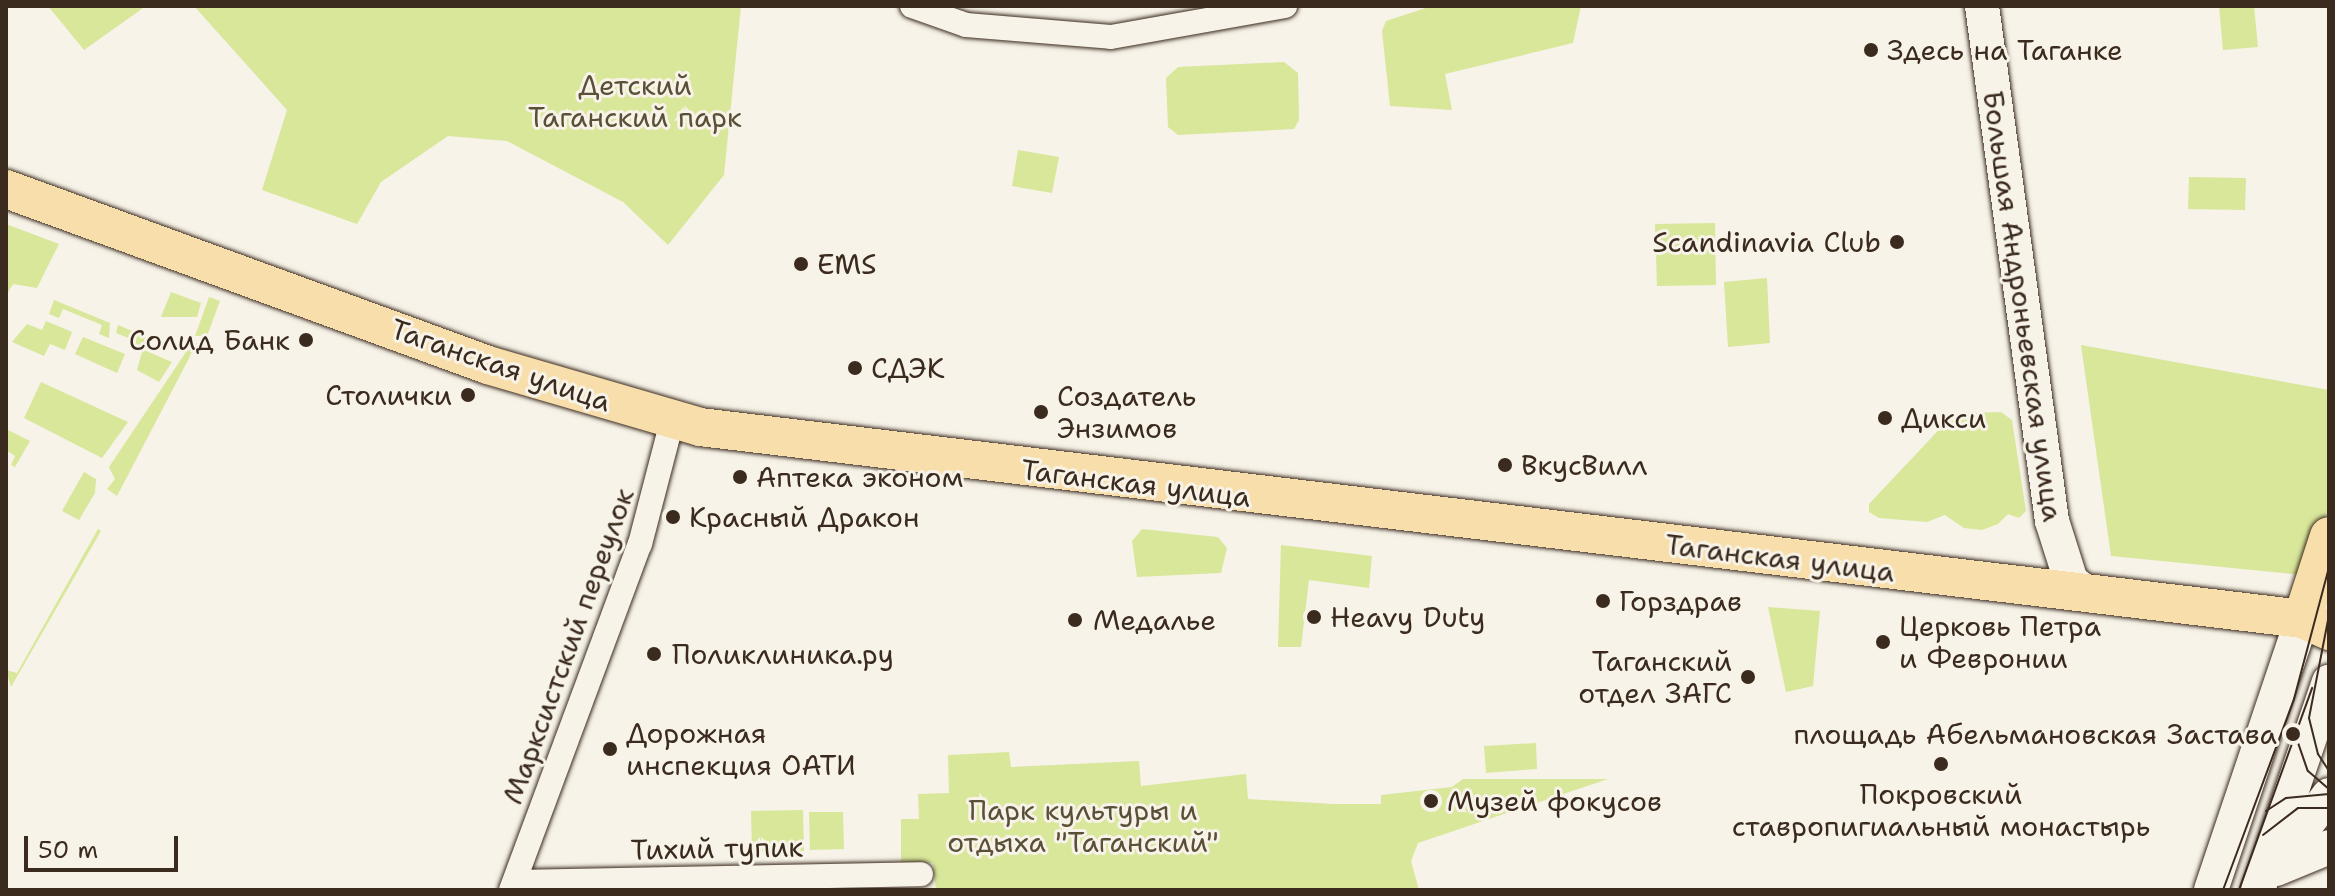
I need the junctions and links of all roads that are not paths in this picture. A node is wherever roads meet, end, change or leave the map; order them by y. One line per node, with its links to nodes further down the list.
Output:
1 (912, 6): 4 (street)
2 (1285, 6): 4 (street)
3 (1982, 6): 8 (street, Большая Андроньевская улица)
4 (1213, 12)
5 (6, 189): 6 (main road, Таганская улица)
6 (672, 421): 8 (main road, Таганская улица); 16 (street, Марксистский переулок)
7 (2329, 536): 9 (main road)
8 (2089, 595): 9 (main road, Таганская улица)
9 (2320, 622): 18 (street)
10 (2329, 682): 11 (street)
11 (2319, 715): 12 (street); 17 (street)
12 (2329, 754)
13 (2329, 795): 17 (street)
14 (2329, 847): 17 (street)
15 (921, 874): 16 (street, Тихий тупик)
16 (513, 886)
17 (2259, 888)
18 (2211, 890)

